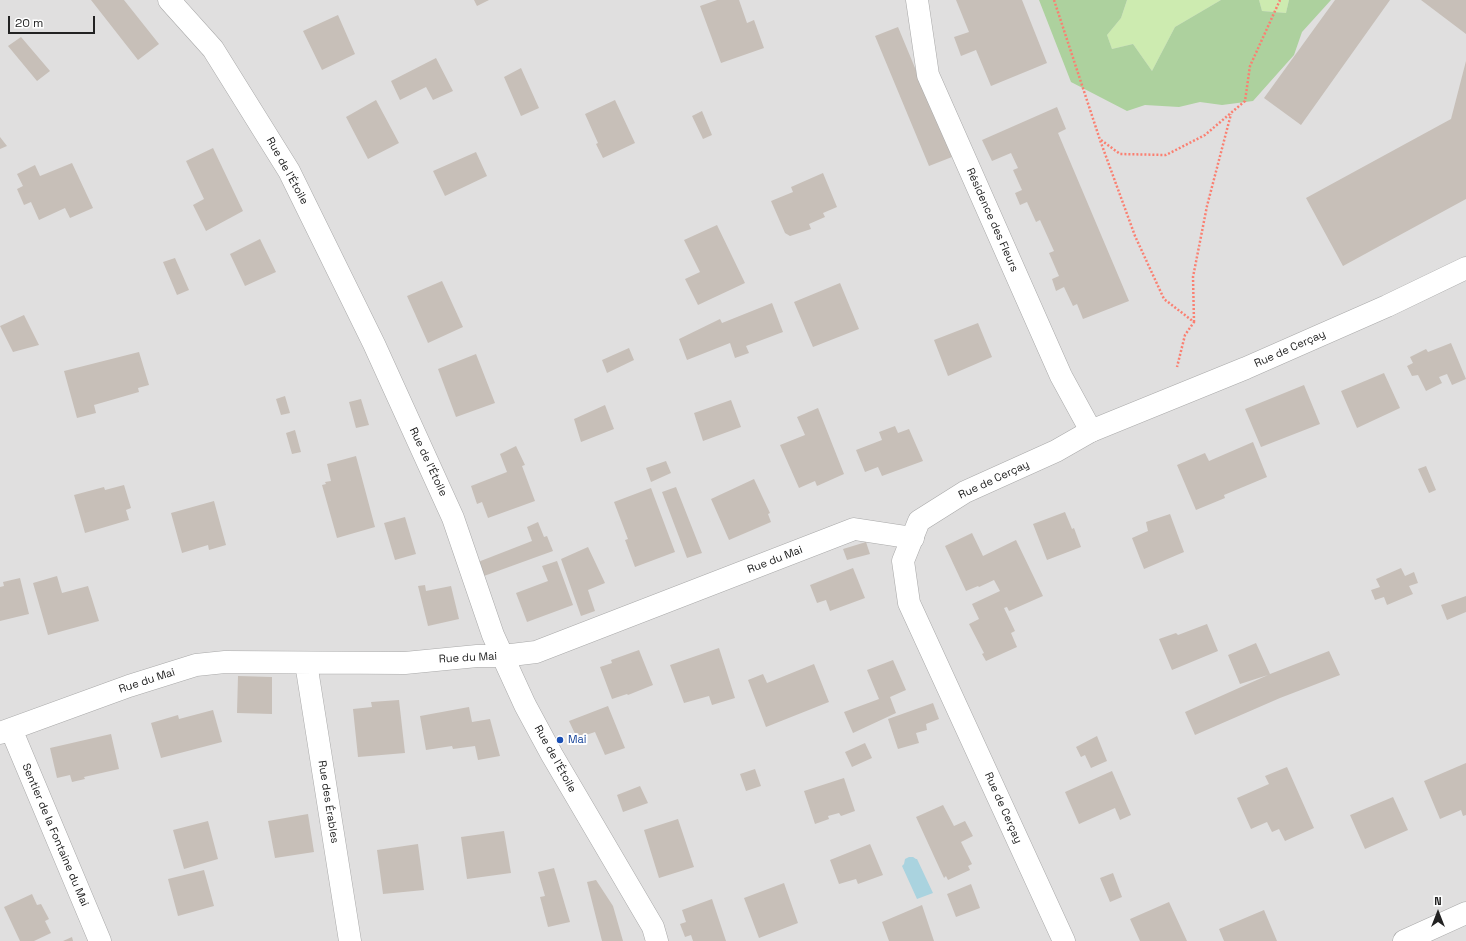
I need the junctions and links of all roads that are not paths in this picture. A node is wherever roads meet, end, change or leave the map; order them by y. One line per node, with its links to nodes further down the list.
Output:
1 (169, 0): 6 (street, Rue de l'Étoile)
2 (917, 0): 4 (street, Résidence des Fleurs)
3 (1466, 268): 4 (street, Rue de Cerçay)
4 (1091, 431): 5 (street, Rue de Cerçay)
5 (913, 538): 6 (street, Rue du Mai); 13 (street, Rue de Cerçay)
6 (503, 656): 7 (street, Rue du Mai); 12 (street, Rue de l'Étoile)
7 (306, 663): 8 (street, Rue du Mai); 11 (street, Rue des Érables)
8 (5, 731): 10 (street, Sentier de la Fontaine du Mai)
9 (1466, 913): 14 (street)
10 (100, 941)
11 (350, 941)
12 (657, 941)
13 (1064, 941)
14 (1404, 941)

